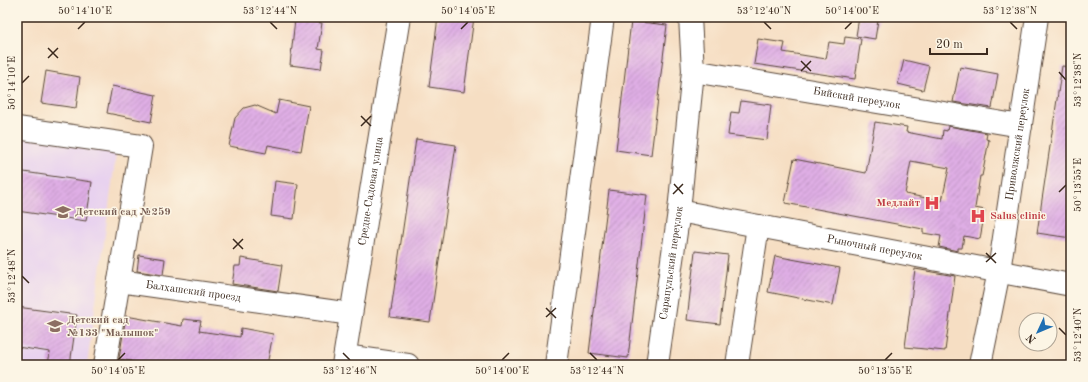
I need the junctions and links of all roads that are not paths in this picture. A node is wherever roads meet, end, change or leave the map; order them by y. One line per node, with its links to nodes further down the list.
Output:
1 (399, 17): 13 (street, Средне-Садовая улица)
2 (603, 17): 17 (street)
3 (690, 17): 5 (street, Сарапульский переулок)
4 (1037, 17): 6 (street, Приволжский переулок)
5 (693, 71): 6 (street, Бийский переулок); 8 (street, Сарапульский переулок)
6 (1021, 126): 10 (street, Приволжский переулок)
7 (17, 128): 11 (street)
8 (679, 211): 9 (street, Рыночный переулок); 18 (street, Сарапульский переулок)
9 (758, 226): 10 (street, Рыночный переулок); 19 (street)
10 (999, 271): 12 (street, Рыночный переулок); 20 (street, Приволжский переулок)
11 (119, 281): 13 (street, Балхашский проезд); 15 (street)
12 (1071, 285)
13 (351, 314): 14 (street, Средне-Садовая улица)
14 (344, 360): 16 (street)
15 (105, 365)
16 (408, 365)
17 (556, 365)
18 (657, 365)
19 (737, 365)
20 (980, 365)

